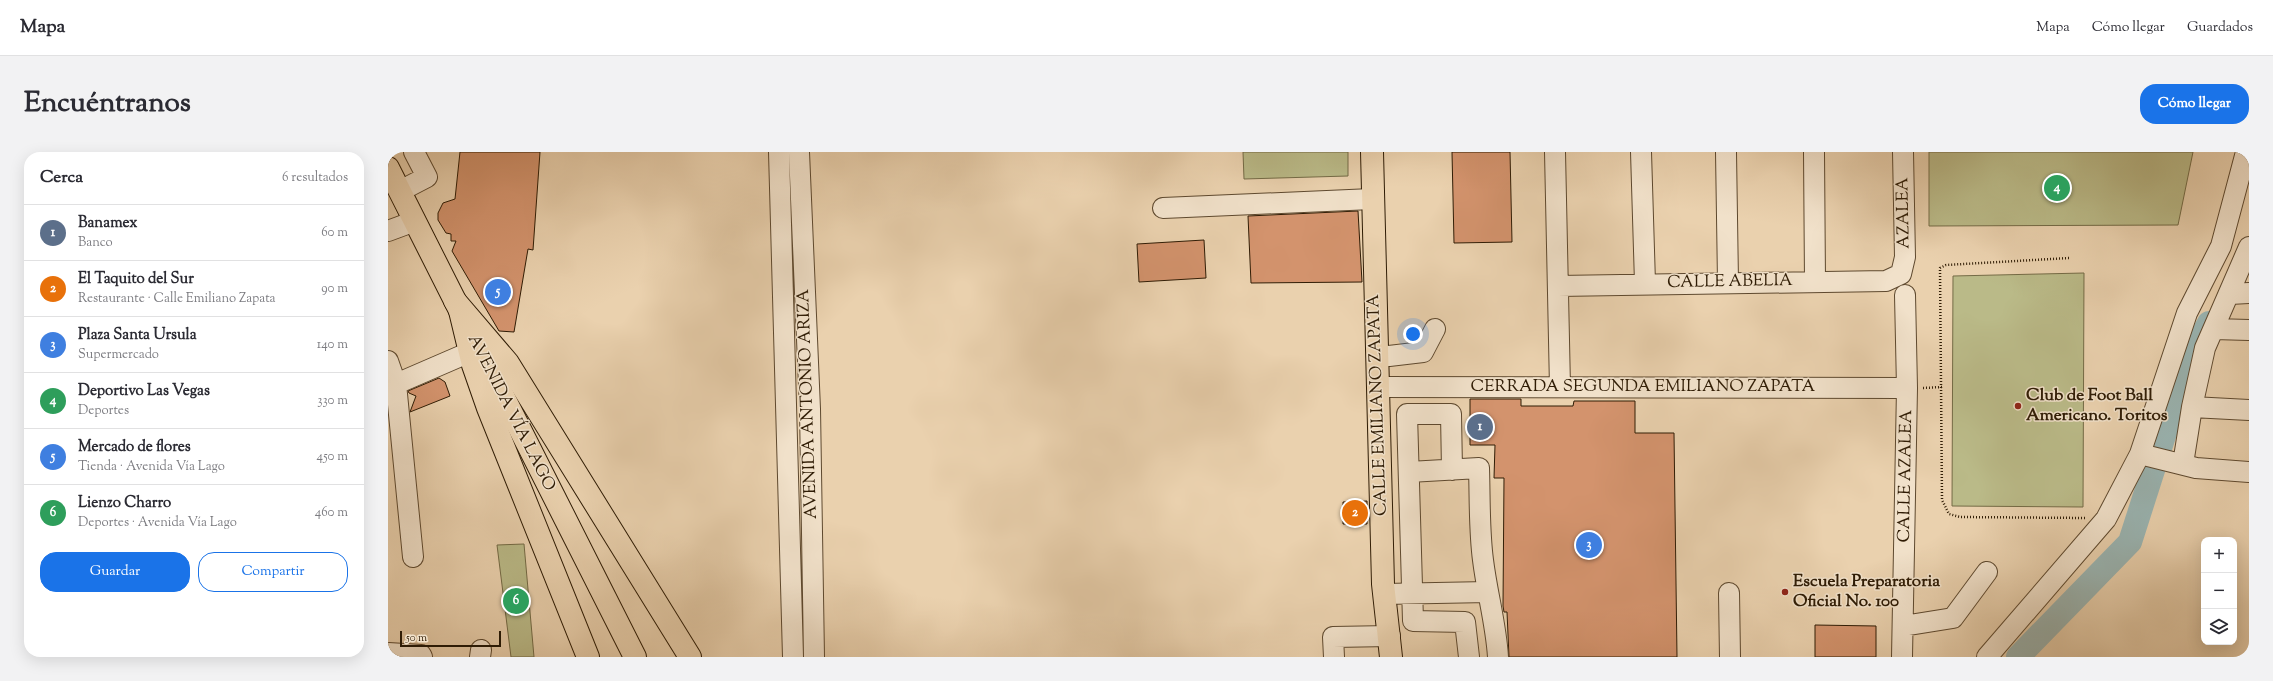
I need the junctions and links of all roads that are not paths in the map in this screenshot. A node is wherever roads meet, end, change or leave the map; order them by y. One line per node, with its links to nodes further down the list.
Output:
1 (414, 152): 12 (street)
2 (779, 152): 37 (street, AVENIDA ANTONIO ARIZA)
3 (799, 152): 38 (street, AVENIDA ANTONIO ARIZA)
4 (1372, 152): 13 (main road, CALLE EMILIANO ZAPATA)
5 (1555, 152): 22 (street)
6 (1641, 152): 21 (street)
7 (1726, 152): 20 (street)
8 (1814, 152): 19 (street)
9 (1903, 152): 18 (street, AZALEA)
10 (2246, 152): 40 (street)
11 (388, 168): 12 (main road, AVENIDA VÍA LAGO)
12 (400, 191): 15 (main road, AVENIDA VÍA LAGO)
13 (1372, 200): 14 (street); 30 (main road, CALLE EMILIANO ZAPATA)
14 (1163, 208)
15 (415, 221): 16 (street); 25 (main road, AVENIDA VÍA LAGO)
16 (388, 231)
17 (2249, 247): 23 (street)
18 (1901, 274): 19 (street, CALLE ABELIA)
19 (1815, 281): 20 (street, CALLE ABELIA)
20 (1728, 282): 21 (street, CALLE ABELIA)
21 (1645, 283): 22 (street, CALLE ABELIA)
22 (1558, 286): 34 (street)
23 (2239, 293): 27 (street)
24 (1905, 295): 35 (street, CALLE AZALEA)
25 (458, 306): 29 (main road); 57 (main road, AVENIDA VÍA LAGO); 58 (main road)
26 (1435, 329): 30 (street)
27 (2214, 329): 28 (street); 36 (street)
28 (2249, 330)
29 (470, 352): 32 (street); 56 (main road)
30 (1377, 355): 33 (main road, CALLE EMILIANO ZAPATA)
31 (388, 361): 32 (street)
32 (396, 384): 46 (street)
33 (1378, 387): 34 (street, CERRADA SEGUNDA EMILIANO ZAPATA); 41 (main road, CALLE EMILIANO ZAPATA)
34 (1560, 387): 35 (street, CERRADA SEGUNDA EMILIANO ZAPATA)
35 (1907, 388): 52 (street, CALLE AZALEA)
36 (2192, 407): 39 (street); 42 (street)
37 (788, 408): 38 (street); 59 (street, AVENIDA ANTONIO ARIZA)
38 (810, 409): 60 (street, AVENIDA ANTONIO ARIZA)
39 (2249, 410)
40 (2143, 455): 42 (street); 66 (street)
41 (1380, 458): 43 (street); 51 (main road, CALLE EMILIANO ZAPATA)
42 (2178, 463): 45 (street)
43 (1409, 465): 44 (street); 44 (street); 49 (street)
44 (1452, 470): 48 (street)
45 (2249, 472)
46 (413, 556)
47 (1987, 572): 52 (street)
48 (1488, 592): 49 (street); 63 (street)
49 (1412, 593): 51 (street); 62 (street)
50 (1729, 593): 64 (street)
51 (1384, 594): 53 (main road, CALLE EMILIANO ZAPATA)
52 (1903, 626): 65 (street, CALLE AZALEA)
53 (1390, 646): 61 (street)
54 (388, 653): 55 (street)
55 (422, 657)
56 (588, 657)
57 (635, 657)
58 (690, 657)
59 (793, 657)
60 (814, 657)
61 (1334, 657)
62 (1469, 657)
63 (1498, 657)
64 (1730, 657)
65 (1902, 657)
66 (1987, 657)

